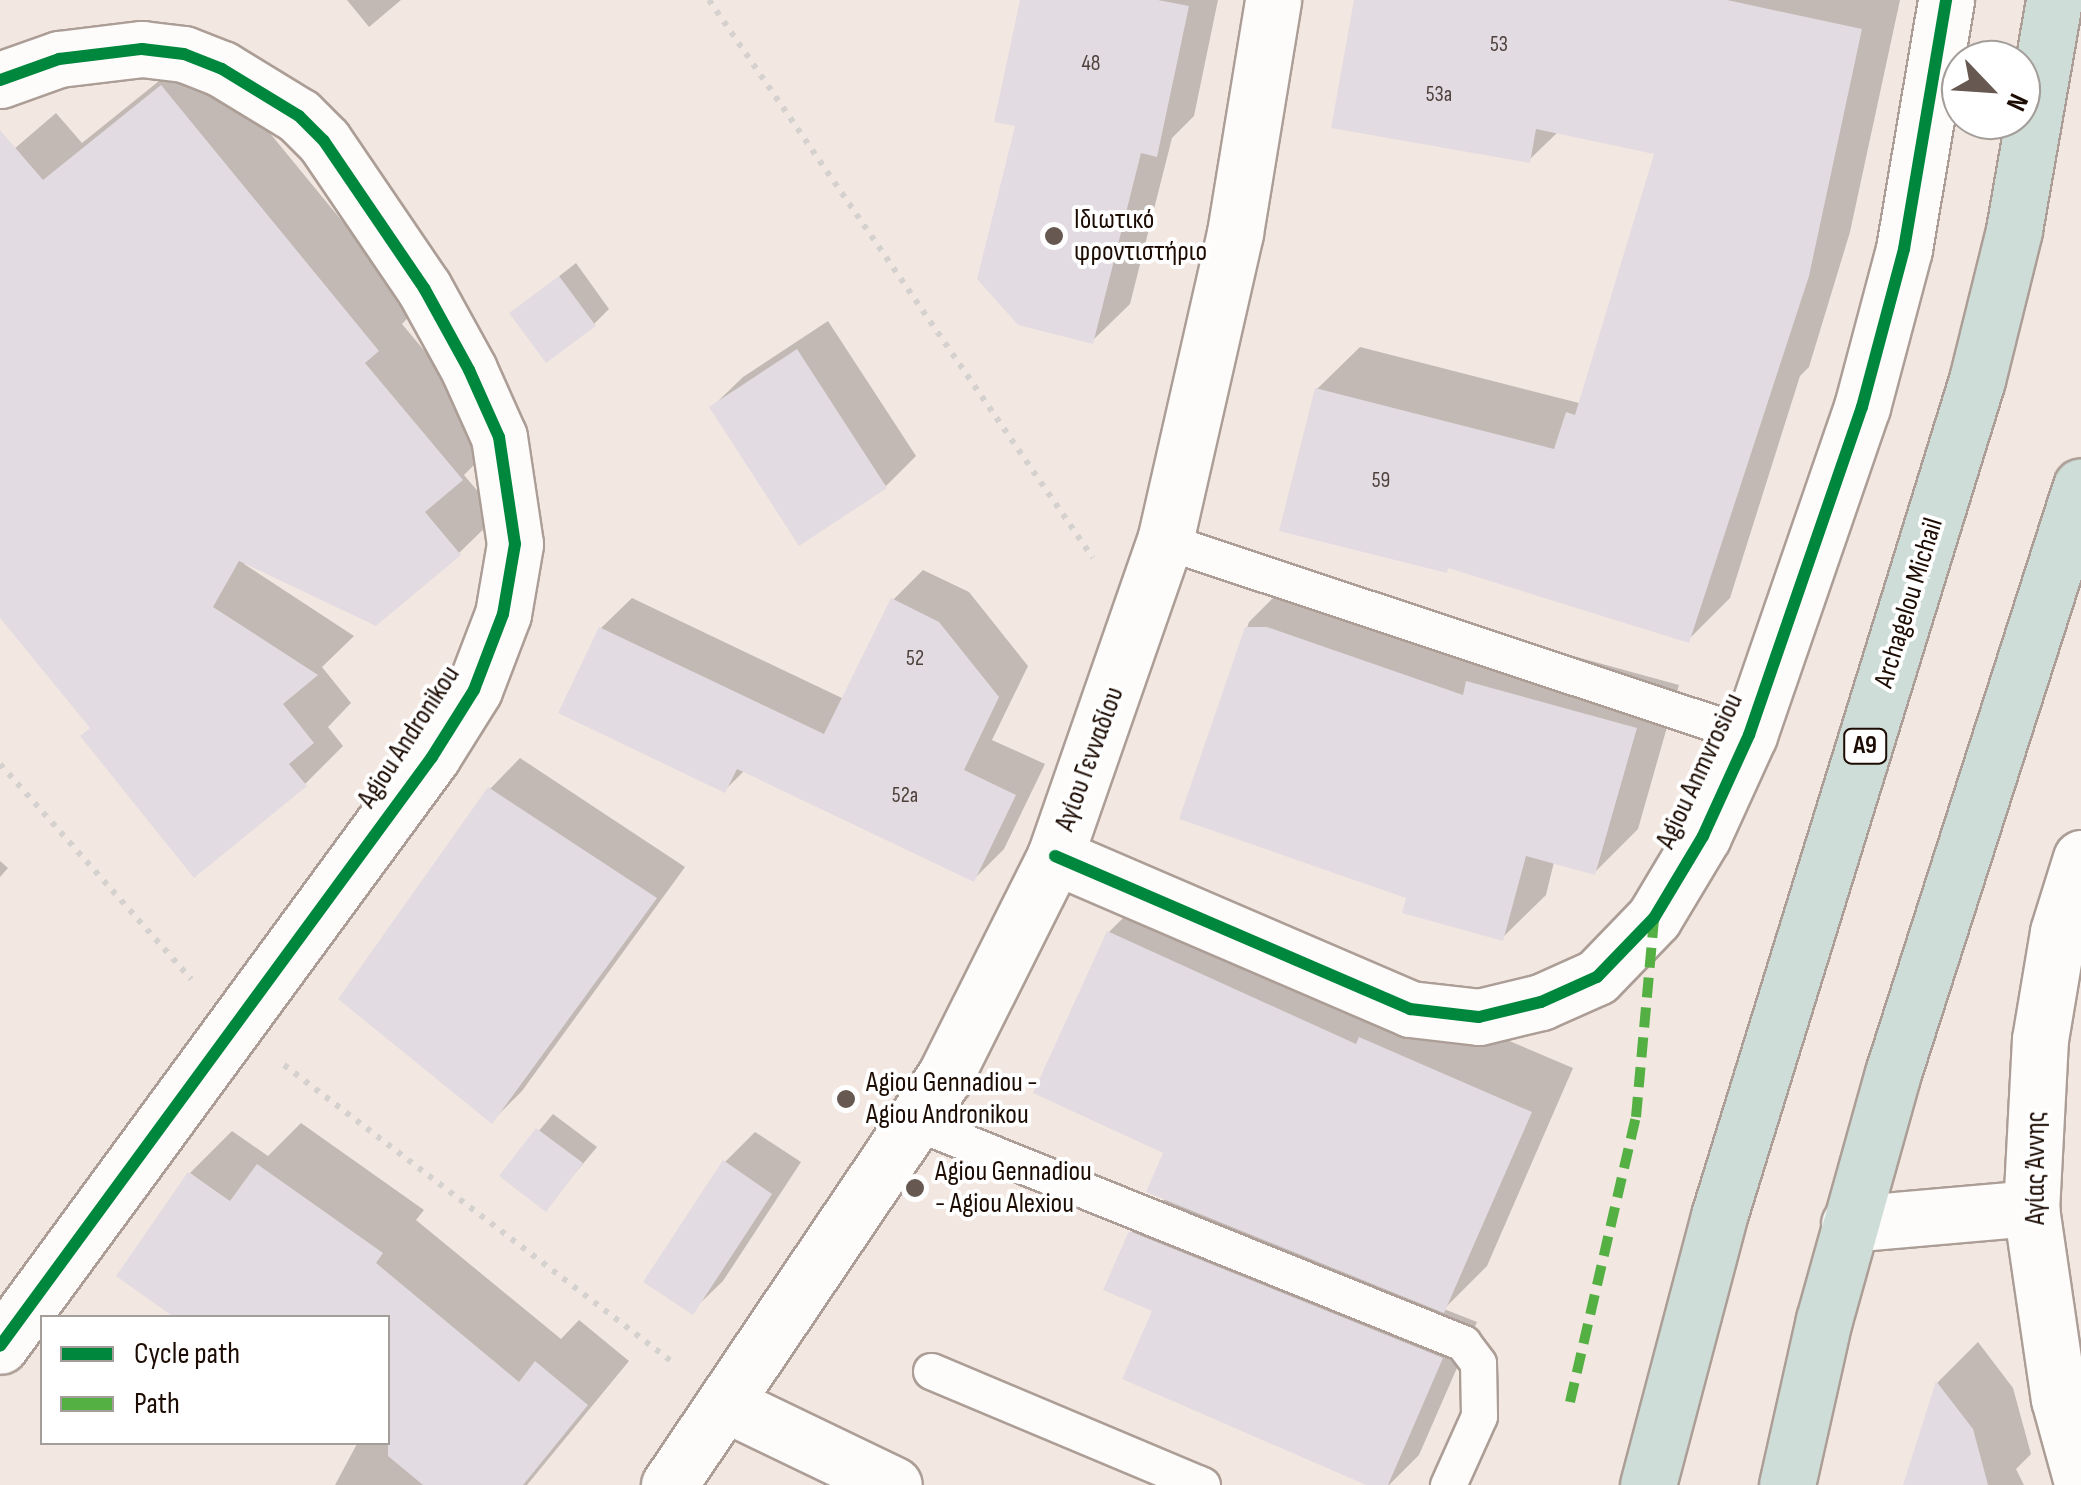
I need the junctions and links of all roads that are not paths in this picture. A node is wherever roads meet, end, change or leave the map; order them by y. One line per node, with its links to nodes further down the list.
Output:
1 (1273, 0): 6 (street, Αγίου Γενναδίου)
2 (1946, 0): 7 (street, Agiou Anmvrosiou)
3 (2054, 0): 22 (highway, Archagelou Michail / A9)
4 (0, 80): 13 (street, Agiou Andronikou)
5 (2081, 486): 12 (highway)
6 (1165, 541): 7 (lane); 8 (street, Αγίου Γενναδίου)
7 (1749, 735): 8 (street, Agiou Anmvrosiou)
8 (1055, 856): 10 (street, Αγίου Γενναδίου)
9 (2079, 871): 11 (street, Αγίας Άννης)
10 (915, 1122): 15 (street, Αγίου Γενναδίου); 21 (lane)
11 (2031, 1208): 12 (street); 17 (street, Αγίας Άννης)
12 (1850, 1224): 23 (highway)
13 (0, 1346)
14 (931, 1371): 16 (lane)
15 (728, 1404): 18 (street, Αγίου Γενναδίου); 19 (street)
16 (1129, 1471): 20 (lane)
17 (2081, 1479)
18 (677, 1483)
19 (894, 1485)
20 (1202, 1485)
21 (1448, 1485)
22 (1648, 1485)
23 (1787, 1485)

